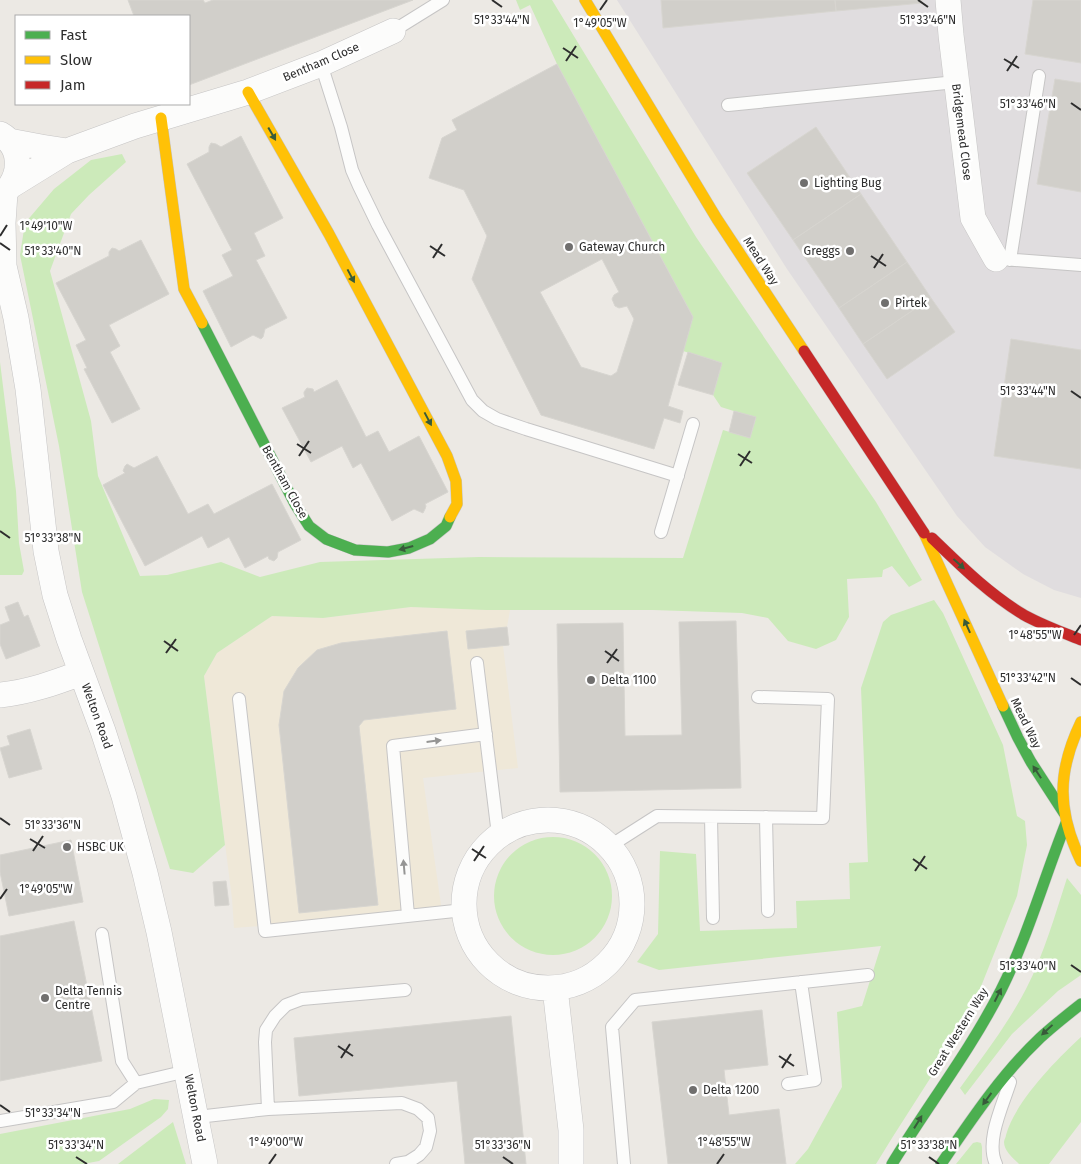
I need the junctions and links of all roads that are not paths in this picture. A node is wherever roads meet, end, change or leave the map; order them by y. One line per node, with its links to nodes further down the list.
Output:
1 (443, 0): 4 (lane)
2 (585, 0): 19 (main road, Mead Way)
3 (948, 0): 7 (street, Bridgemead Close)
4 (393, 31): 5 (street, Bentham Close)
5 (321, 64): 8 (street, Bentham Close); 18 (lane)
6 (1039, 76): 14 (lane)
7 (956, 82): 9 (lane); 14 (street, Bridgemead Close)
8 (248, 92): 10 (street, Bentham Close); 10 (main road, Bentham Close, one-way to 10)
9 (728, 106)
10 (161, 118): 12 (street, Bentham Close)
11 (3, 135): 12 (street, Bentham Close); 13 (street, Welton Road)
12 (67, 151): 13 (street, Bentham Close)
13 (5, 191): 15 (street, Welton Road)
14 (1003, 259): 16 (lane)
15 (2, 262): 23 (street, Welton Road)
16 (1081, 265)
17 (693, 424): 18 (lane)
18 (678, 476): 20 (lane)
19 (923, 531): 21 (main road, Mead Way, one-way to 21); 31 (main road, Mead Way, one-way to 19)
20 (661, 532)
21 (1081, 640)
22 (477, 663): 28 (lane)
23 (82, 673): 24 (street); 46 (street, Welton Road)
24 (0, 696)
25 (758, 697): 30 (lane)
26 (239, 699): 37 (lane)
27 (1081, 722): 31 (main road)
28 (486, 734): 32 (lane); 37 (lane, one-way to 28)
29 (711, 817): 30 (lane); 33 (lane); 38 (lane)
30 (766, 818): 36 (lane)
31 (1065, 818): 34 (main road); 56 (main road, Great Western Way, one-way to 31)
32 (498, 835): 33 (street); 35 (street)
33 (610, 846): 42 (street)
34 (1081, 861)
35 (464, 910): 37 (lane); 42 (street)
36 (768, 911)
37 (408, 915)
38 (712, 918)
39 (102, 934): 47 (lane)
40 (868, 975): 41 (lane)
41 (801, 982): 48 (lane); 55 (lane)
42 (555, 988): 54 (street)
43 (405, 990): 49 (lane)
44 (1081, 1004): 45 (main road, one-way to 45)
45 (1018, 1061): 57 (main road, one-way to 57); 58 (lane)
46 (188, 1071): 47 (lane); 50 (street, Welton Road)
47 (136, 1083): 51 (lane)
48 (788, 1084)
49 (268, 1109): 50 (lane); 53 (lane)
50 (197, 1117): 52 (street, Welton Road)
51 (0, 1121)
52 (205, 1164)
53 (396, 1164)
54 (571, 1164)
55 (624, 1164)
56 (892, 1164)
57 (941, 1164)
58 (996, 1164)

